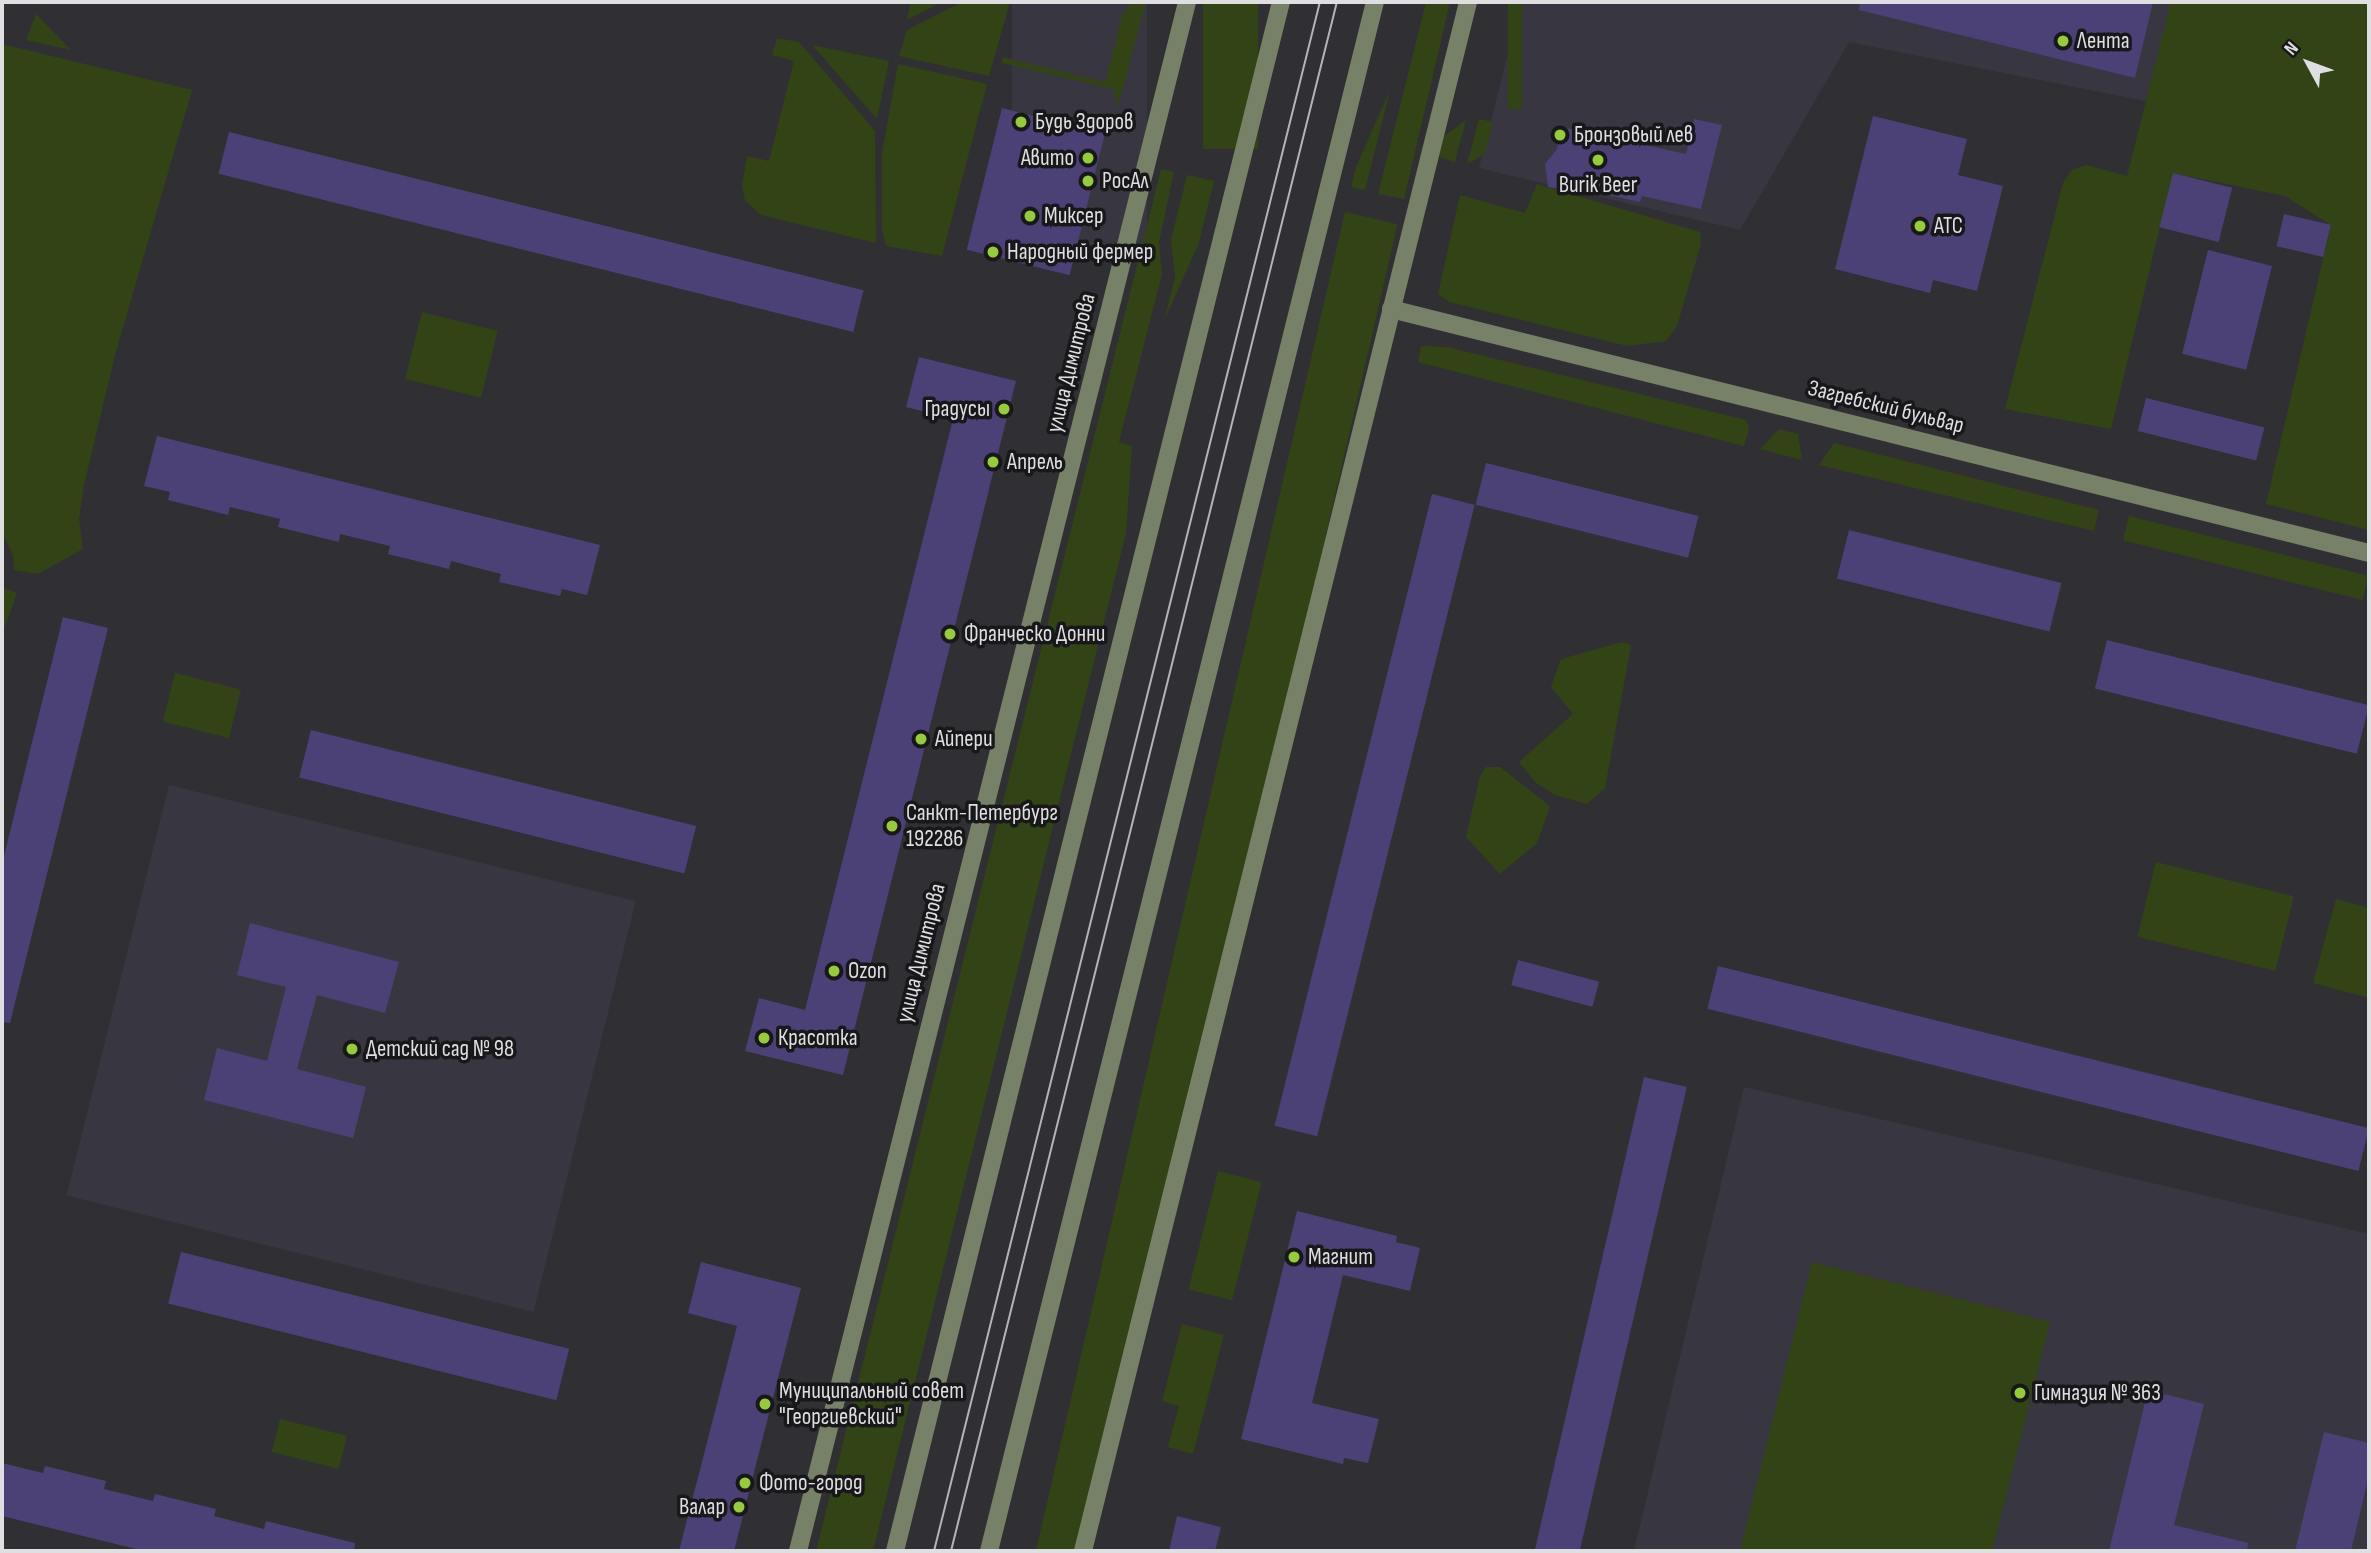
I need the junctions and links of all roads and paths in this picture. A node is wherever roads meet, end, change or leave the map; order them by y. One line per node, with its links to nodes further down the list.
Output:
1 (1187, 2): 7 (street, улица Димитрова)
2 (1281, 2): 8 (street)
3 (1375, 2): 9 (street)
4 (1468, 2): 5 (street)
5 (1391, 309): 6 (street, Загребский бульвар); 10 (street)
6 (2369, 553)
7 (798, 1551)
8 (895, 1551)
9 (989, 1551)
10 (1083, 1551)

